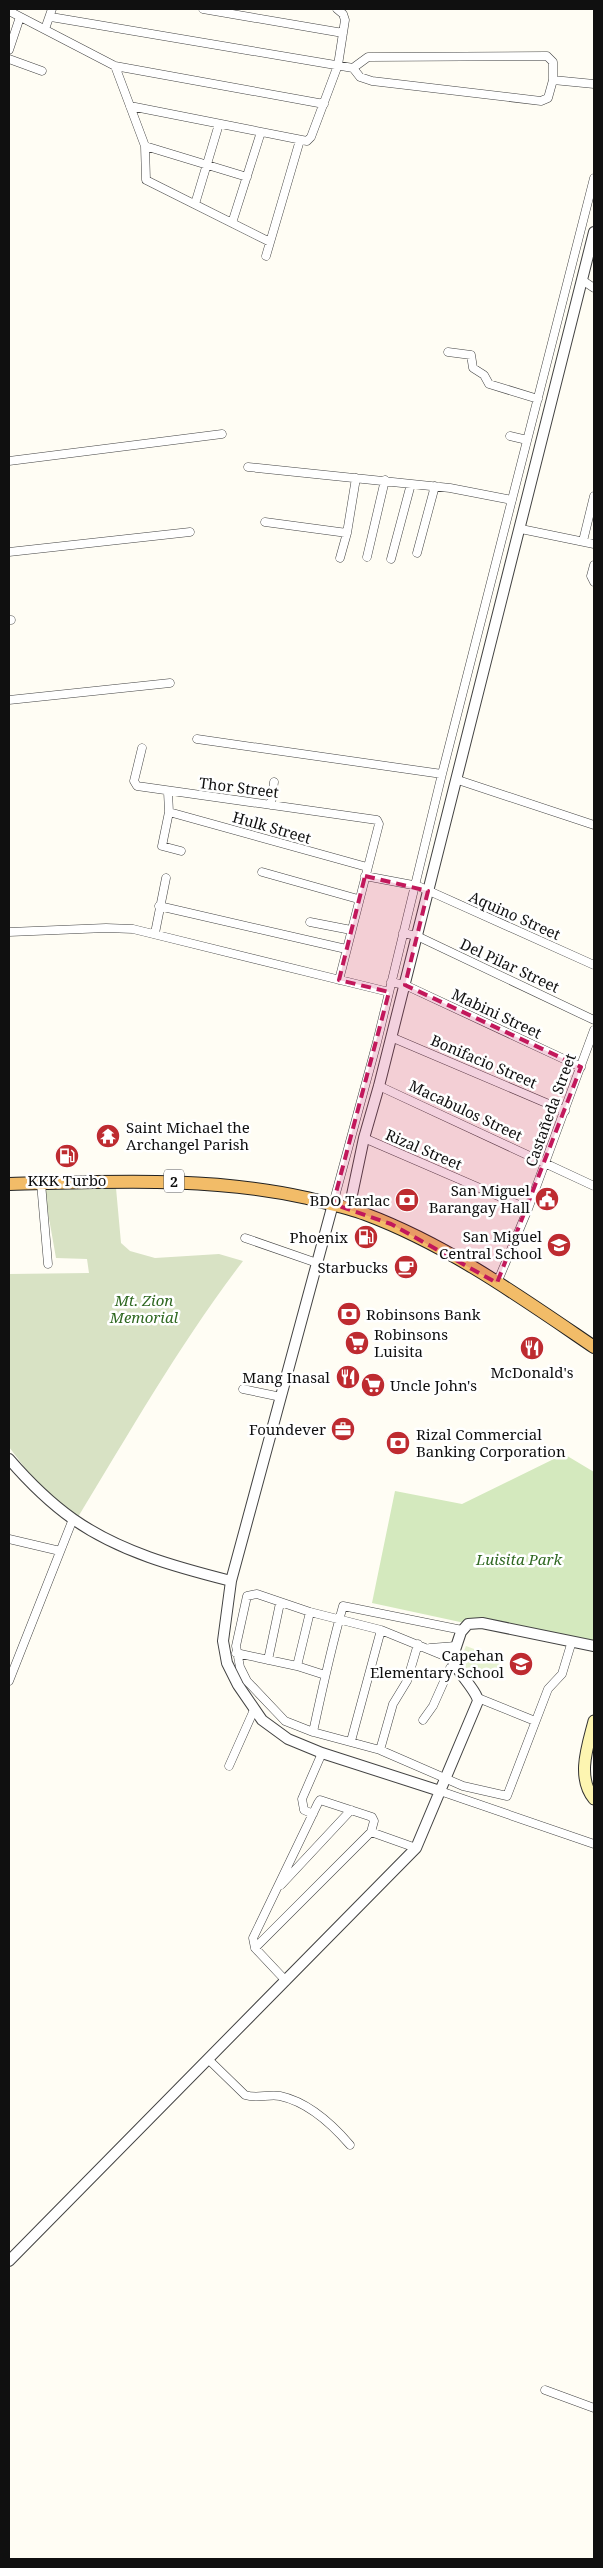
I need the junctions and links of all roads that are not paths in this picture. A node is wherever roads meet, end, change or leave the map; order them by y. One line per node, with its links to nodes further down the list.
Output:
1 (203, 9): 7 (street)
2 (337, 9): 7 (street)
3 (9, 11): 5 (street)
4 (52, 13): 6 (street); 11 (street)
5 (20, 16): 6 (street); 8 (street)
6 (45, 28): 10 (street)
7 (343, 33): 11 (street)
8 (9, 50)
9 (9, 58): 13 (street)
10 (115, 66): 16 (street); 17 (street)
11 (338, 66): 12 (street); 16 (street)
12 (353, 68): 14 (street); 14 (street)
13 (42, 71)
14 (553, 80): 15 (street)
15 (594, 84)
16 (324, 104): 20 (street)
17 (130, 106): 18 (street); 21 (street)
18 (219, 124): 19 (street); 22 (street)
19 (261, 132): 20 (street); 23 (street)
20 (300, 140): 29 (street)
21 (145, 146): 22 (street); 26 (street)
22 (206, 166): 23 (street); 26 (street)
23 (247, 177): 27 (street)
24 (594, 178): 25 (street)
25 (592, 200): 30 (street)
26 (195, 204): 27 (street)
27 (232, 223): 29 (street)
28 (594, 232): 30 (street)
29 (270, 242): 31 (street)
30 (584, 243): 32 (street); 35 (street)
31 (266, 256)
32 (582, 280): 33 (street); 35 (street)
33 (594, 288)
34 (448, 352): 36 (street)
35 (550, 380): 36 (street); 50 (street)
36 (538, 399): 39 (street)
37 (222, 434): 40 (street)
38 (510, 436): 39 (street)
39 (527, 440): 47 (street)
40 (9, 462)
41 (248, 467): 42 (street)
42 (356, 478): 43 (street); 52 (street)
43 (385, 480): 44 (street); 57 (street)
44 (411, 484): 45 (street); 59 (street)
45 (435, 486): 47 (street); 56 (street)
46 (594, 496): 53 (street)
47 (512, 500): 48 (street)
48 (509, 517): 50 (street); 66 (street)
49 (265, 522): 52 (street)
50 (521, 523): 53 (street); 67 (street)
51 (190, 532): 55 (street)
52 (347, 533): 58 (street)
53 (583, 541): 54 (street)
54 (594, 544)
55 (9, 552)
56 (417, 553)
57 (367, 557)
58 (340, 558)
59 (391, 559)
60 (594, 564): 61 (street)
61 (594, 582)
62 (170, 683): 63 (street)
63 (9, 700)
64 (196, 739): 66 (street)
65 (142, 748): 69 (street, Thor Street)
66 (442, 774): 74 (street)
67 (458, 780): 72 (street); 75 (street)
68 (274, 782): 70 (street)
69 (168, 792): 70 (street, Thor Street); 71 (street)
70 (271, 805): 76 (street, Thor Street)
71 (169, 812): 73 (street); 76 (street, Hulk Street)
72 (594, 825)
73 (181, 851)
74 (424, 854): 75 (street); 80 (street)
75 (435, 857): 80 (street)
76 (367, 868): 78 (street)
77 (262, 872): 81 (street)
78 (364, 876): 80 (street, Aquino Street); 81 (street)
79 (166, 878): 82 (street)
80 (421, 888): 87 (street); 89 (street, Aquino Street)
81 (358, 899): 84 (street)
82 (159, 906): 86 (street); 88 (street)
83 (310, 922): 84 (street)
84 (351, 930): 88 (street)
85 (9, 932): 86 (street)
86 (154, 933): 90 (street)
87 (410, 934): 91 (street); 93 (street, Del Pilar Street)
88 (346, 949): 90 (street)
89 (594, 965)
90 (339, 980): 92 (street)
91 (398, 983): 92 (street); 95 (street); 96 (street, Mabini Street)
92 (389, 992): 95 (street)
93 (594, 1020)
94 (594, 1030): 96 (street, Castañeda Street)
95 (384, 1042): 97 (street); 98 (street, Bonifacio Street); 104 (street)
96 (581, 1067): 98 (street, Castañeda Street)
97 (379, 1086): 99 (street); 100 (street, Macabulos Street)
98 (565, 1111): 100 (street, Castañeda Street)
99 (364, 1138): 104 (street); 105 (street, Rizal Street)
100 (546, 1162): 103 (street, Macabulos Street); 105 (street, Castañeda Street)
101 (40, 1183): 102 (highway, 2); 104 (highway, 2); 108 (street)
102 (9, 1184)
103 (594, 1186)
104 (341, 1207): 107 (street); 109 (highway, 2)
105 (528, 1209): 109 (street, Castañeda Street)
106 (245, 1238): 107 (street)
107 (317, 1262): 112 (street)
108 (48, 1264)
109 (497, 1283): 110 (highway, 2)
110 (594, 1347)
111 (243, 1389): 112 (street)
112 (281, 1397): 117 (street)
113 (9, 1459): 114 (street)
114 (73, 1519): 116 (street); 117 (street)
115 (9, 1539): 116 (street)
116 (60, 1551): 133 (street)
117 (231, 1581): 135 (street)
118 (280, 1603): 119 (street); 128 (street); 129 (street)
119 (310, 1612): 120 (street); 131 (street)
120 (339, 1620): 121 (street); 122 (street); 132 (street)
121 (381, 1630): 124 (street); 140 (street)
122 (462, 1630): 123 (street); 125 (street)
123 (572, 1641): 126 (street); 137 (street)
124 (418, 1644): 127 (street); 141 (street)
125 (456, 1646): 127 (street); 130 (street)
126 (594, 1646)
127 (430, 1648): 130 (street)
128 (236, 1652): 129 (street); 139 (street)
129 (268, 1660): 131 (street)
130 (454, 1662): 134 (street); 136 (street)
131 (298, 1666): 132 (street)
132 (325, 1675): 139 (street)
133 (9, 1681)
134 (478, 1698): 137 (street); 144 (street)
135 (254, 1710): 142 (street); 143 (street)
136 (422, 1720)
137 (536, 1721): 144 (street)
138 (594, 1721): 146 (main road)
139 (313, 1732): 140 (street)
140 (351, 1741): 141 (street)
141 (380, 1750): 144 (street)
142 (322, 1753): 145 (street); 148 (street)
143 (229, 1766)
144 (446, 1779): 145 (street)
145 (440, 1791): 150 (street); 151 (street)
146 (594, 1798)
147 (351, 1810): 148 (street); 149 (street); 152 (street)
148 (313, 1814): 152 (street)
149 (371, 1832): 151 (street); 153 (street)
150 (594, 1844)
151 (416, 1848): 154 (street)
152 (274, 1892): 153 (street)
153 (255, 1948): 154 (street)
154 (286, 1981): 155 (street)
155 (209, 2060): 156 (street); 157 (street)
156 (350, 2145)
157 (9, 2261)
158 (545, 2390): 159 (street)
159 (594, 2408)

